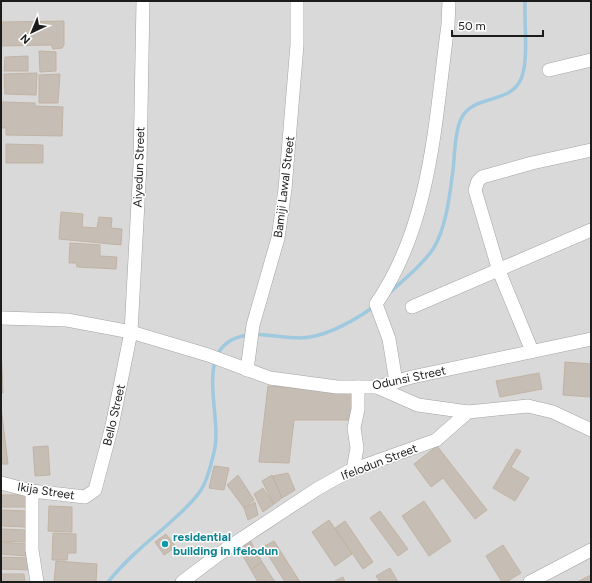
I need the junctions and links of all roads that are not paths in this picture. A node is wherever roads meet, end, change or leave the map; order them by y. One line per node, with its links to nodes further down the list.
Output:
1 (143, 1): 11 (street, Aiyedun Street)
2 (296, 1): 14 (street, Bamiji Lawal Street)
3 (449, 1): 15 (street)
4 (591, 60): 5 (street)
5 (549, 70)
6 (591, 150): 8 (street)
7 (591, 230): 8 (street)
8 (499, 271): 9 (street); 13 (street)
9 (412, 307)
10 (1, 318): 11 (street)
11 (132, 332): 14 (street, Odunsi Street); 23 (street, Bello Street)
12 (591, 339): 13 (street, Odunsi Street)
13 (532, 351): 15 (street, Odunsi Street)
14 (247, 370): 16 (street, Odunsi Street)
15 (396, 382): 17 (street, Odunsi Street)
16 (358, 387): 17 (street, Odunsi Street); 20 (street)
17 (378, 387): 18 (street)
18 (468, 412): 19 (street); 20 (street, Ifelodun Street)
19 (591, 430)
20 (353, 470): 26 (street, Ifelodun Street)
21 (1, 483): 22 (street, Ikija Street)
22 (32, 491): 23 (street, Ikija Street); 25 (street)
23 (91, 495)
24 (591, 550): 27 (street)
25 (37, 582)
26 (182, 582)
27 (530, 582)

